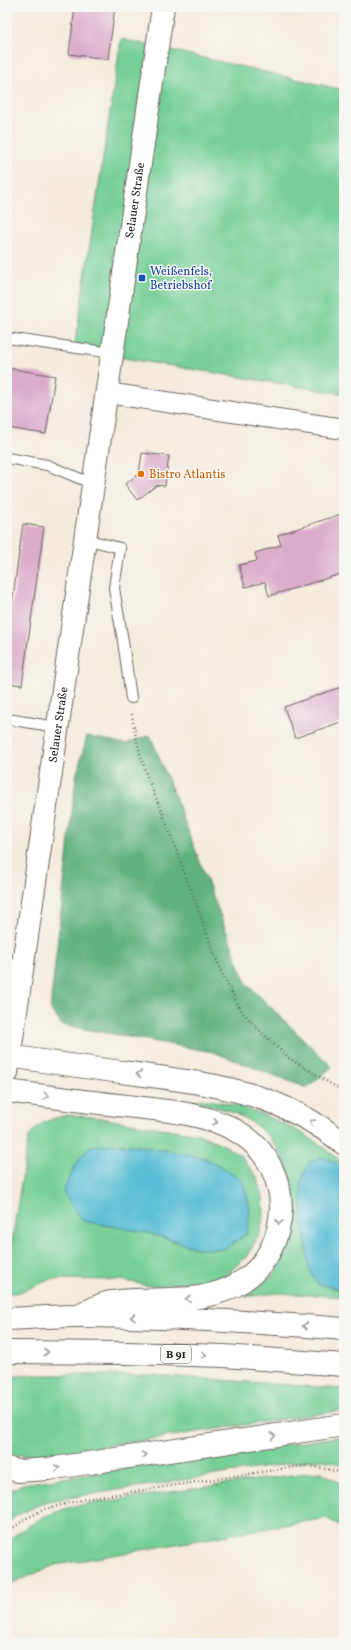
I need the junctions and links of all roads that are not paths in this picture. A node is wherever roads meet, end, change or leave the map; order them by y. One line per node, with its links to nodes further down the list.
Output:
1 (163, 7): 3 (main road, Selauer Straße)
2 (7, 338): 3 (lane)
3 (112, 353): 4 (main road, Selauer Straße)
4 (107, 393): 5 (street); 7 (main road, Selauer Straße)
5 (344, 429)
6 (7, 458): 7 (lane)
7 (93, 484): 8 (main road, Selauer Straße)
8 (85, 539): 9 (lane); 11 (main road, Selauer Straße)
9 (131, 698)
10 (7, 719): 11 (lane)
11 (57, 727): 12 (main road, Selauer Straße)
12 (8, 1061): 14 (main road, one-way to 12)
13 (7, 1091): 15 (main road, one-way to 15)
14 (344, 1144)
15 (78, 1316): 16 (main road); 17 (main road, one-way to 15)
16 (7, 1319)
17 (344, 1329)
18 (7, 1352): 19 (main road, B 91, one-way to 19)
19 (344, 1365)
20 (344, 1425): 21 (main road, one-way to 20)
21 (11, 1473)

